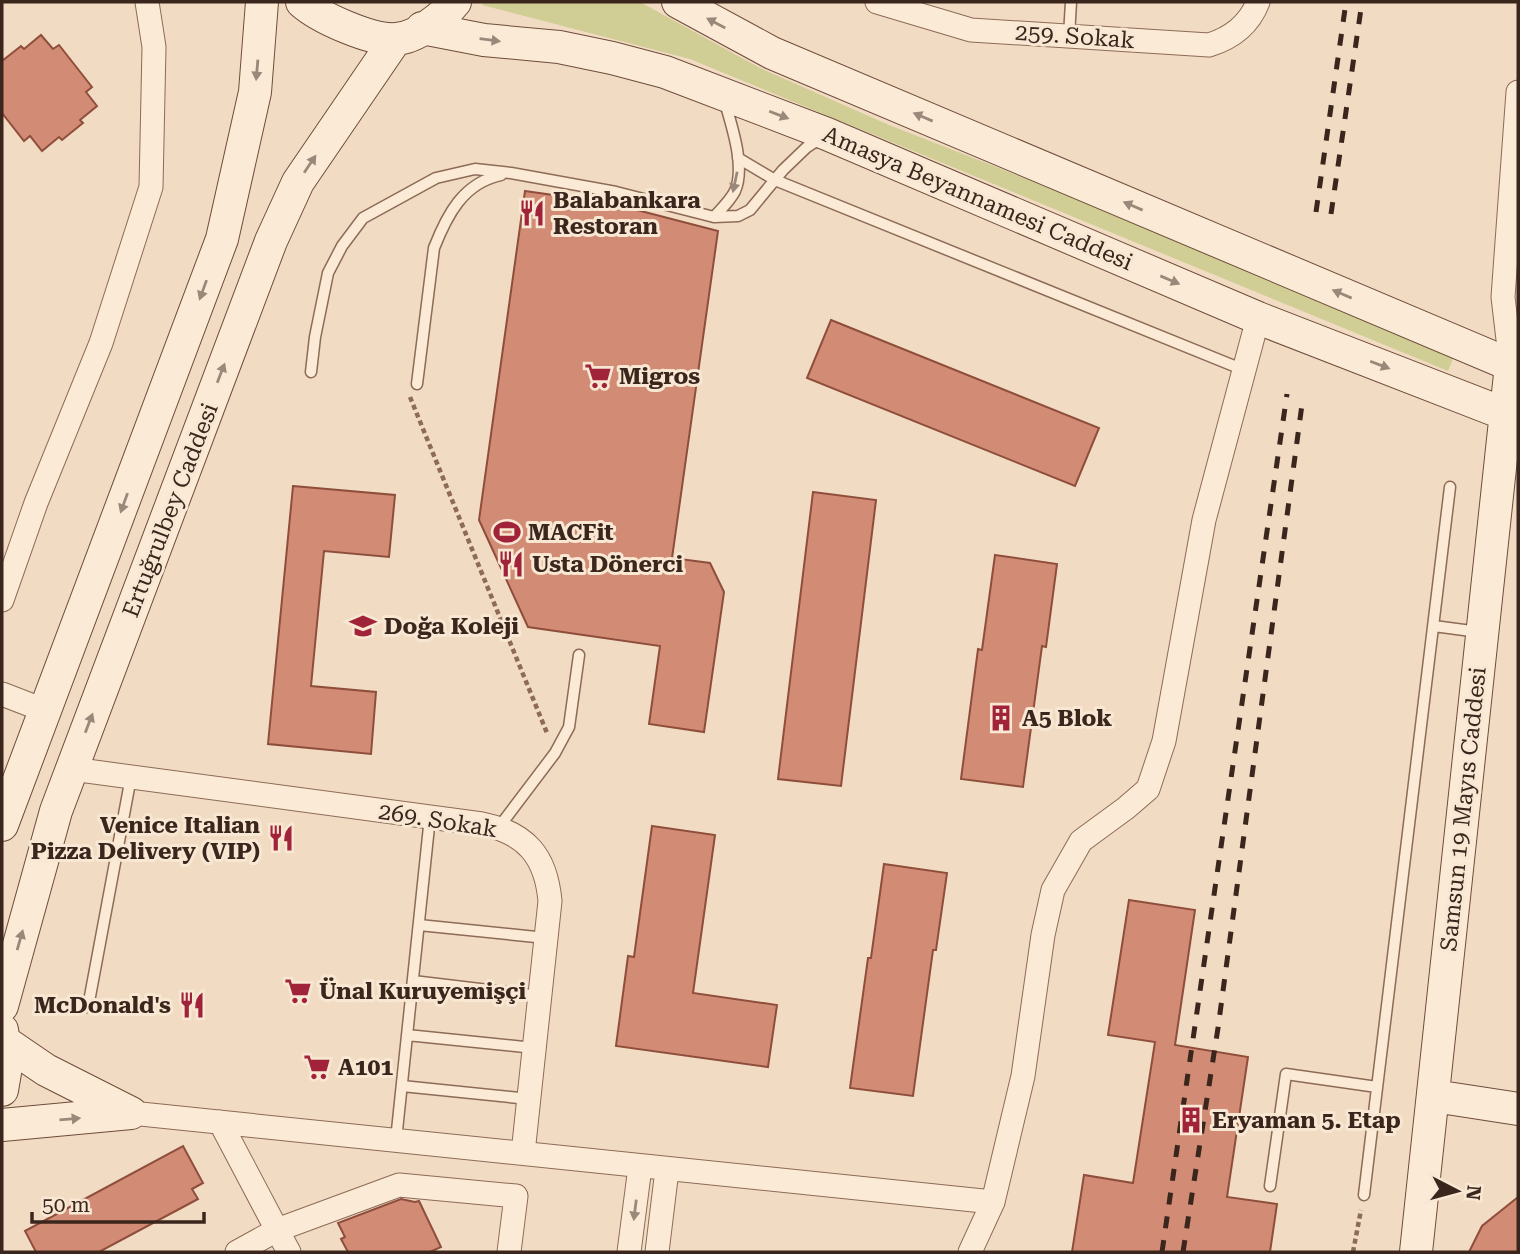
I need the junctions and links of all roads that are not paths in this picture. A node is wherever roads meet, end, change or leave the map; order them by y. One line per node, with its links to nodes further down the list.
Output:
1 (148, 2): 25 (street)
2 (262, 2): 30 (main road, Ertuğrulbey Caddesi, one-way to 30)
3 (302, 2): 9 (main road, Amasya Beyannamesi Caddesi)
4 (455, 2): 9 (main road, Ertuğrulbey Caddesi)
5 (678, 2): 19 (main road, one-way to 5)
6 (877, 2): 10 (street, 259. Sokak)
7 (1071, 2): 10 (lane)
8 (1258, 2): 10 (street, 259. Sokak)
9 (409, 34): 12 (main road, Amasya Beyannamesi Caddesi, one-way to 12); 31 (main road, Ertuğrulbey Caddesi, one-way to 9)
10 (1069, 36)
11 (1518, 92): 19 (street)
12 (723, 93): 13 (main road, Amasya Beyannamesi Caddesi, one-way to 13); 14 (lane)
13 (828, 134): 16 (lane); 18 (main road, Amasya Beyannamesi Caddesi, one-way to 18)
14 (738, 158): 16 (lane); 17 (lane, one-way to 17)
15 (511, 173): 17 (lane); 21 (lane); 22 (lane)
16 (775, 180): 17 (lane); 20 (lane)
17 (715, 218)
18 (1258, 318): 20 (street); 23 (main road, Amasya Beyannamesi Caddesi, one-way to 23)
19 (1514, 367): 23 (main road, Samsun 19 Mayıs Caddesi)
20 (1244, 370): 60 (street)
21 (311, 372)
22 (417, 384)
23 (1512, 417): 27 (main road, Samsun 19 Mayıs Caddesi)
24 (1450, 487): 26 (lane)
25 (2, 600)
26 (1434, 626): 27 (lane); 46 (lane)
27 (1480, 633): 48 (main road, Samsun 19 Mayıs Caddesi)
28 (579, 655): 35 (lane)
29 (2, 694): 30 (street)
30 (46, 711): 34 (main road, Ertuğrulbey Caddesi)
31 (72, 769): 32 (street, 269. Sokak); 40 (main road, Ertuğrulbey Caddesi, one-way to 31)
32 (131, 777): 33 (street, 269. Sokak); 41 (lane)
33 (430, 817): 35 (street, 269. Sokak); 36 (lane)
34 (2, 825)
35 (499, 827): 37 (street, 269. Sokak)
36 (419, 925): 37 (lane); 38 (lane)
37 (546, 938): 39 (street, 269. Sokak)
38 (413, 981): 39 (lane); 42 (lane)
39 (540, 996): 44 (street, 269. Sokak)
40 (2, 1006)
41 (88, 1007)
42 (407, 1035): 44 (lane); 45 (lane)
43 (3, 1036): 47 (main road); 51 (main road)
44 (534, 1048): 49 (street, 269. Sokak)
45 (402, 1086): 49 (lane); 54 (lane)
46 (1377, 1087): 58 (lane); 59 (lane)
47 (2, 1090)
48 (1434, 1096): 50 (main road); 68 (main road, Samsun 19 Mayıs Caddesi)
49 (529, 1100): 55 (street, 269. Sokak)
50 (1518, 1109)
51 (131, 1113): 52 (street); 53 (main road, one-way to 51)
52 (220, 1122): 54 (street); 61 (street)
53 (2, 1125)
54 (396, 1140): 55 (street)
55 (523, 1153): 56 (street)
56 (640, 1167): 57 (street); 65 (street, one-way to 65)
57 (667, 1170): 60 (street); 66 (street)
58 (1270, 1186)
59 (1364, 1195)
60 (993, 1202): 67 (street)
61 (277, 1230): 62 (street); 63 (street); 64 (street)
62 (237, 1252)
63 (289, 1252)
64 (509, 1252)
65 (629, 1252)
66 (657, 1252)
67 (970, 1252)
68 (1416, 1252)

